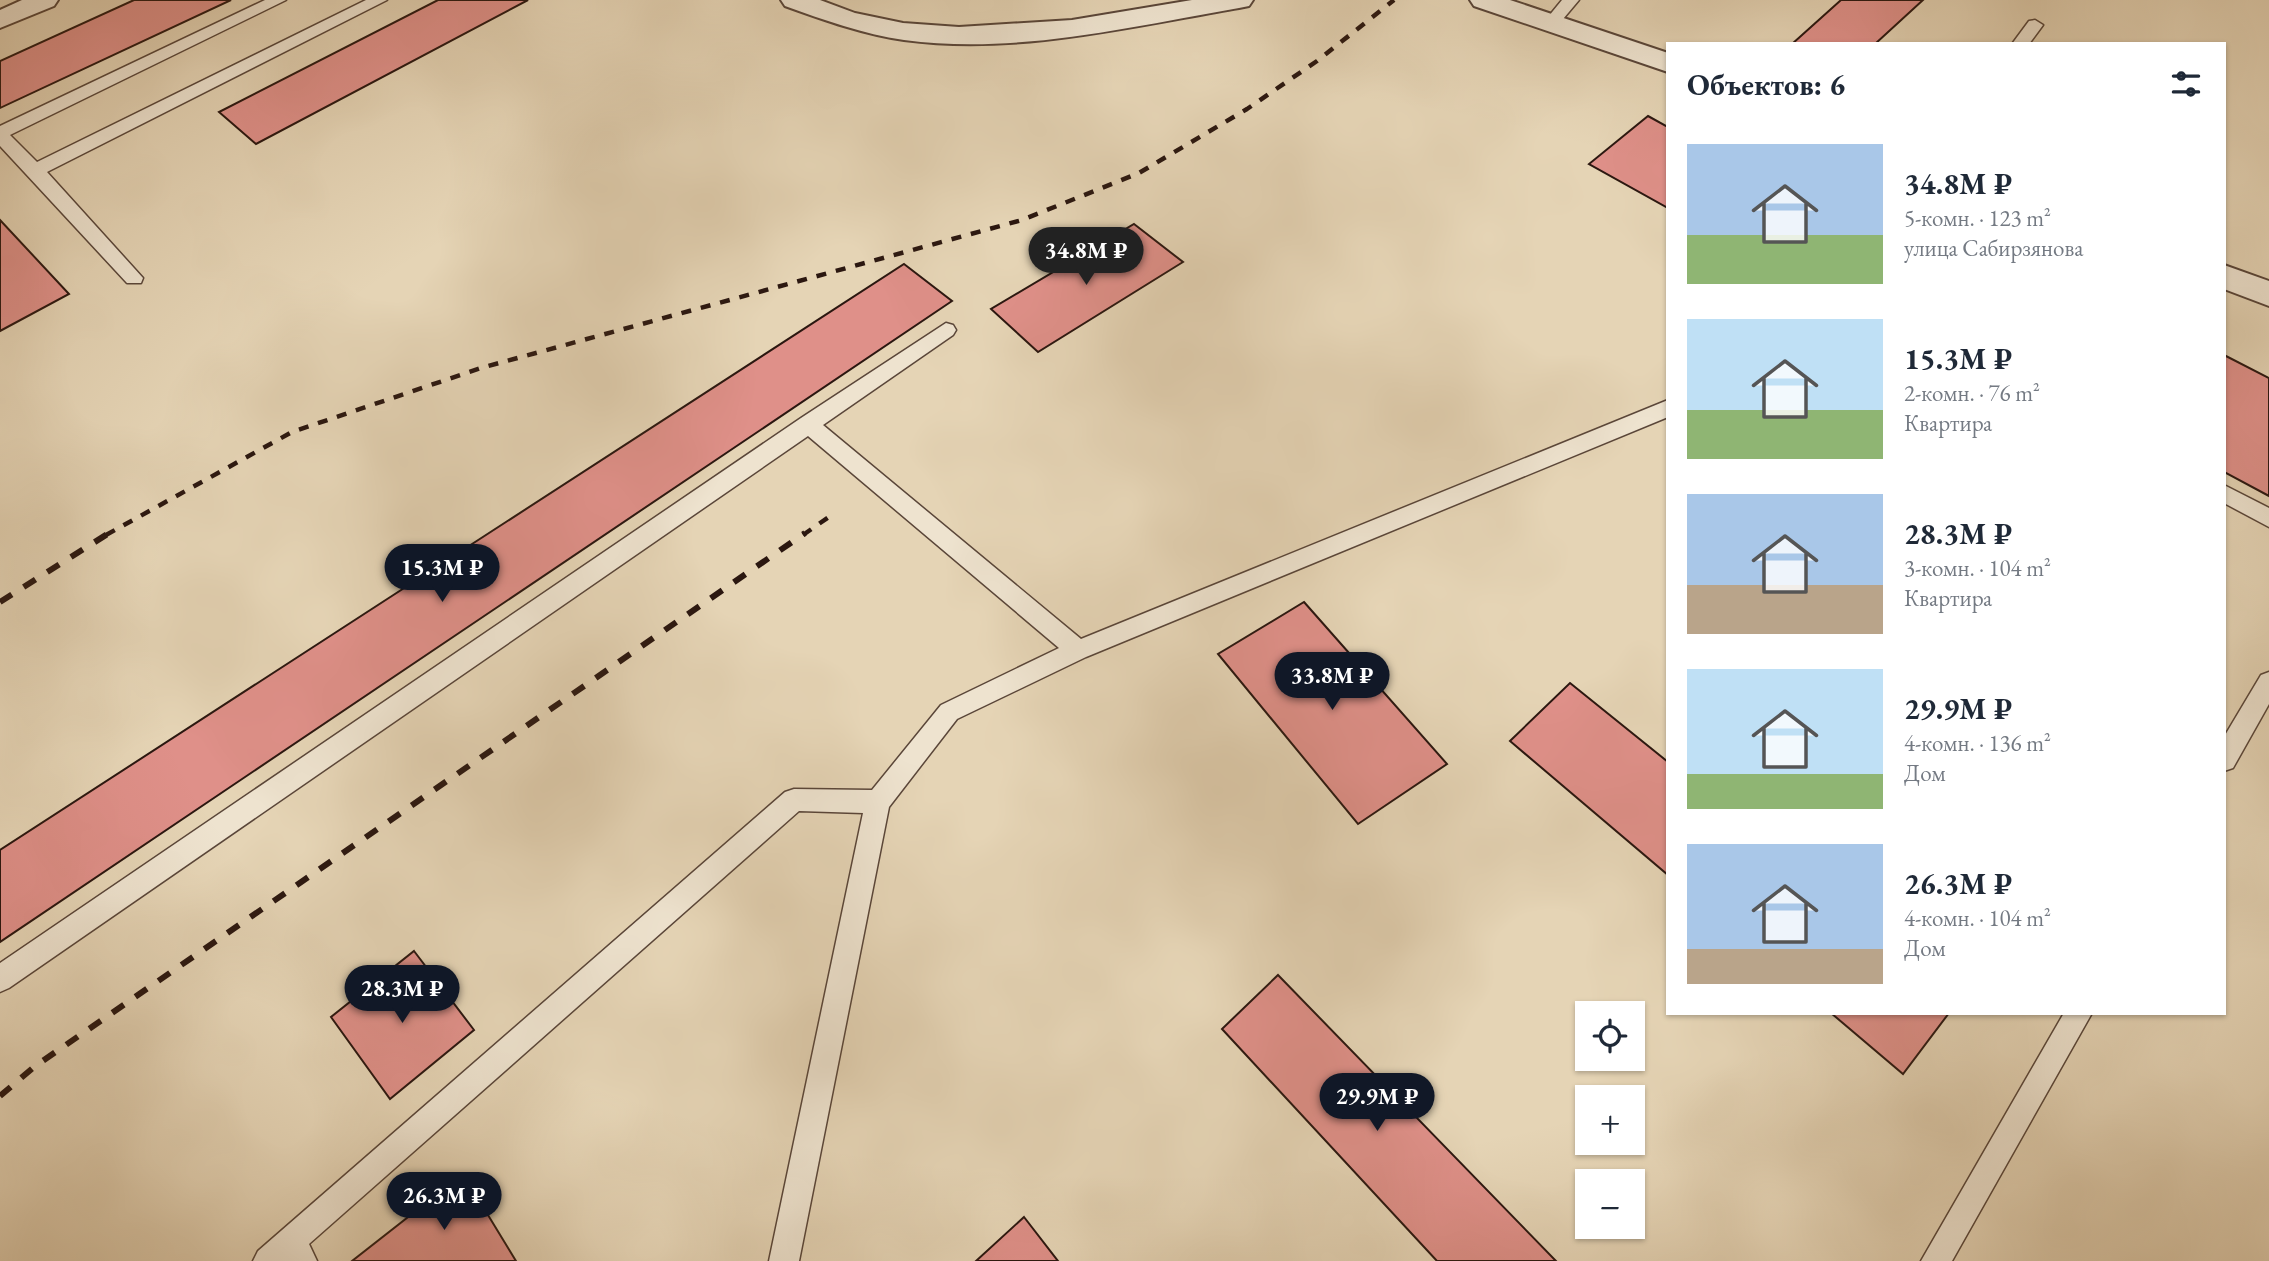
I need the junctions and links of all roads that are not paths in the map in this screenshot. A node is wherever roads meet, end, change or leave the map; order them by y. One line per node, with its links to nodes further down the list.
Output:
1 (44, 0): 8 (street)
2 (278, 0): 13 (lane)
3 (379, 0): 14 (lane)
4 (795, 0): 5 (street)
5 (1240, 0)
6 (1484, 0): 9 (street)
7 (1571, 0): 9 (lane)
8 (0, 20)
9 (1552, 22): 12 (street)
10 (2035, 25): 11 (lane)
11 (2022, 42)
12 (1666, 62)
13 (0, 134): 14 (lane)
14 (35, 170): 16 (lane)
15 (2226, 277): 17 (street)
16 (134, 278)
17 (2269, 294)
18 (946, 330): 20 (lane)
19 (1666, 409): 23 (lane)
20 (808, 424): 23 (lane); 27 (lane)
21 (2226, 494): 22 (lane)
22 (2269, 518)
23 (1078, 650): 26 (lane)
24 (2269, 682): 25 (lane)
25 (2226, 757)
26 (878, 802): 29 (lane); 31 (lane)
27 (0, 979)
28 (2078, 1015): 32 (lane)
29 (297, 1251): 30 (lane)
30 (268, 1261)
31 (785, 1261)
32 (1936, 1261)

